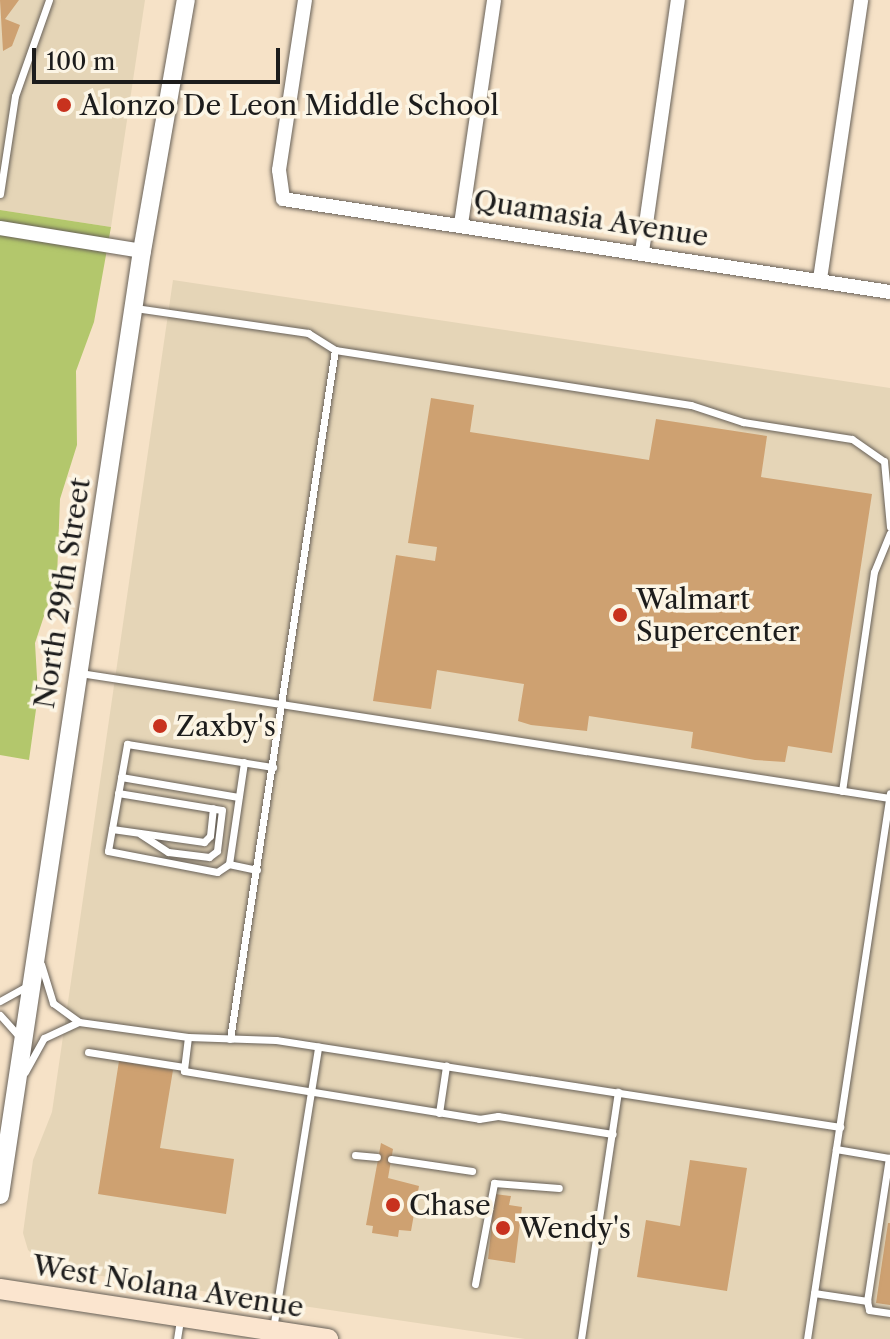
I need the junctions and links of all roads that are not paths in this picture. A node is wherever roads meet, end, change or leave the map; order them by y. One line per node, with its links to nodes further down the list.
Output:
1 (49, 0): 7 (lane)
2 (186, 0): 10 (street, North 29th Street)
3 (305, 0): 8 (street, Quamasia Avenue)
4 (494, 0): 8 (street)
5 (678, 0): 11 (street)
6 (861, 0): 12 (street)
7 (0, 194)
8 (461, 224): 11 (street, Quamasia Avenue)
9 (0, 228): 10 (street)
10 (142, 251): 14 (street, North 29th Street)
11 (642, 252): 12 (street, Quamasia Avenue)
12 (820, 279): 13 (street, Quamasia Avenue)
13 (890, 292)
14 (133, 307): 15 (lane); 17 (street, North 29th Street)
15 (335, 350): 16 (lane); 18 (lane)
16 (890, 530): 22 (lane)
17 (78, 673): 18 (lane); 31 (street, North 29th Street)
18 (282, 704): 20 (lane); 22 (lane)
19 (244, 762): 20 (lane); 21 (lane); 25 (lane)
20 (273, 767): 30 (lane)
21 (121, 777): 23 (lane); 25 (lane)
22 (842, 791): 24 (lane)
23 (118, 793): 26 (lane); 27 (lane)
24 (890, 795): 47 (lane)
25 (238, 797): 29 (lane)
26 (213, 808): 28 (lane); 28 (lane)
27 (112, 829): 28 (lane); 29 (lane)
28 (140, 834)
29 (229, 864): 30 (lane)
30 (257, 870): 37 (lane)
31 (37, 951): 32 (street, North 29th Street); 35 (lane)
32 (32, 982): 33 (lane); 38 (street, North 29th Street)
33 (0, 1001)
34 (0, 1015): 38 (lane)
35 (79, 1022): 36 (lane); 43 (lane)
36 (188, 1037): 37 (lane); 42 (lane)
37 (230, 1039): 39 (lane)
38 (23, 1041): 43 (street, North 29th Street)
39 (318, 1047): 41 (lane); 45 (lane)
40 (88, 1052): 42 (lane)
41 (446, 1066): 44 (lane); 46 (lane)
42 (184, 1067): 45 (lane)
43 (17, 1086): 49 (street, North 29th Street)
44 (618, 1092): 47 (lane); 48 (lane)
45 (311, 1093): 46 (lane); 73 (lane)
46 (439, 1113): 48 (lane)
47 (840, 1127): 50 (lane)
48 (613, 1134): 76 (lane)
49 (4, 1140): 58 (street, North 29th Street)
50 (836, 1149): 53 (lane); 69 (lane)
51 (355, 1155): 52 (lane)
52 (377, 1157)
53 (890, 1158): 56 (lane)
54 (391, 1159): 55 (lane)
55 (472, 1171)
56 (888, 1180): 59 (lane)
57 (559, 1188): 65 (lane)
58 (0, 1195)
59 (886, 1200): 60 (lane)
60 (885, 1217): 61 (lane)
61 (875, 1245): 62 (lane); 63 (lane)
62 (885, 1246)
63 (872, 1265): 64 (lane); 66 (lane)
64 (882, 1266)
65 (475, 1284)
66 (869, 1285): 67 (lane); 70 (lane)
67 (879, 1286)
68 (0, 1289): 72 (main road, West Nolana Avenue)
69 (814, 1293): 70 (lane); 77 (lane)
70 (867, 1301): 71 (lane)
71 (890, 1313)
72 (181, 1317): 73 (main road, West Nolana Avenue); 74 (lane)
73 (273, 1331): 75 (main road, West Nolana Avenue)
74 (177, 1339)
75 (328, 1339)
76 (581, 1339)
77 (807, 1339)

